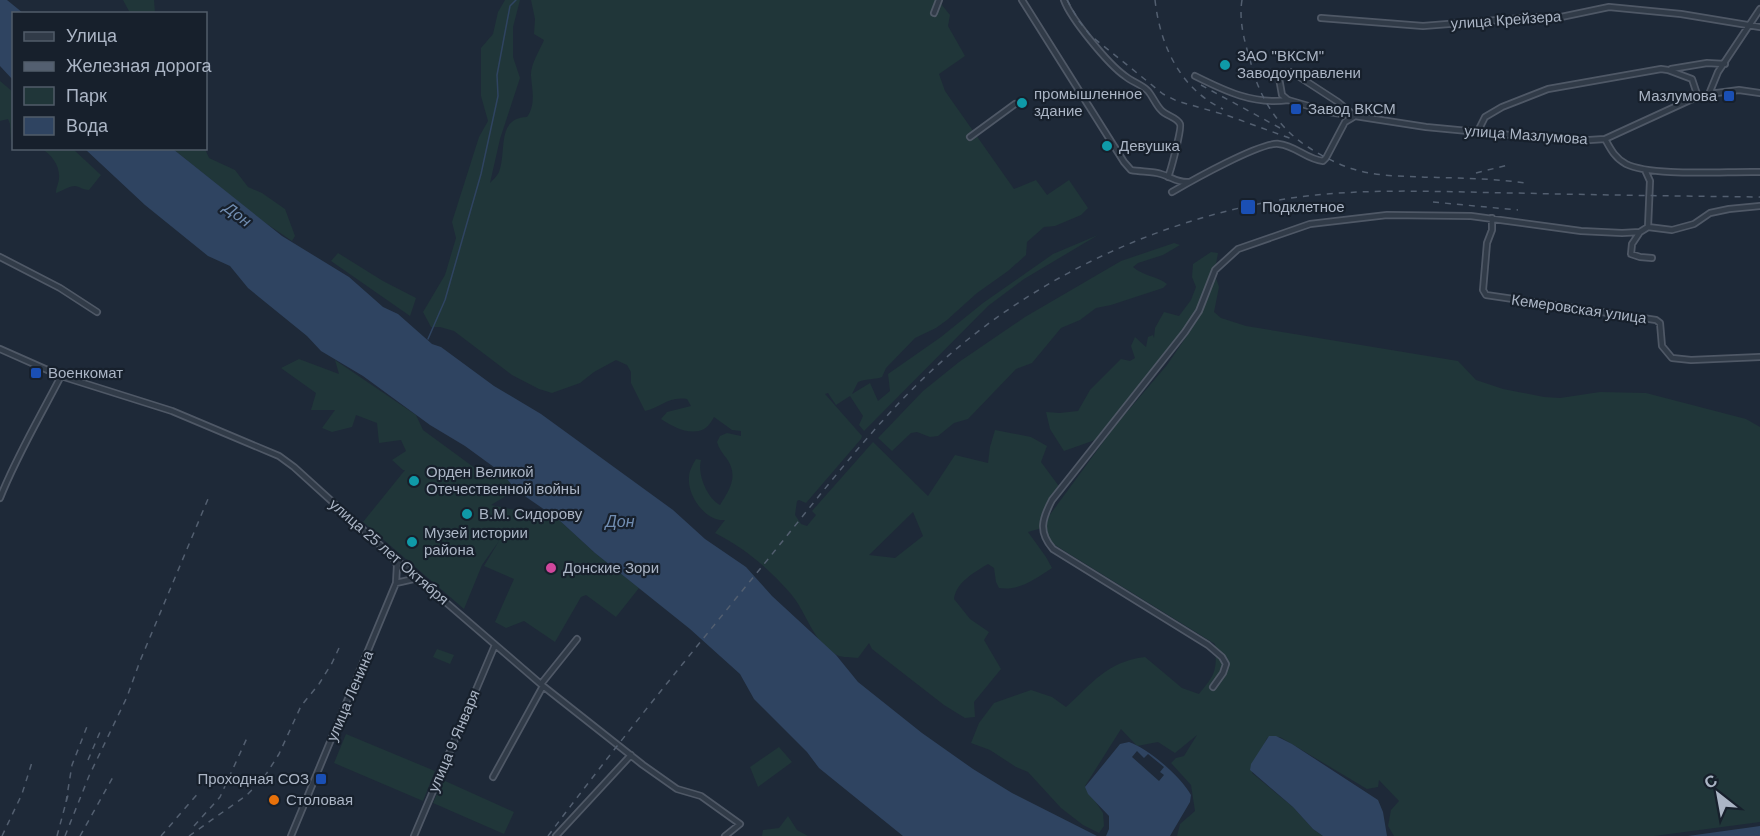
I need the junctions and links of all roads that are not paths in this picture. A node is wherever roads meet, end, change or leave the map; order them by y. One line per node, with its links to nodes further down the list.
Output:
1 (939, 0): 5 (street)
2 (1022, 0): 23 (street)
3 (1064, 0): 23 (street)
4 (1760, 9): 7 (street)
5 (934, 13)
6 (1322, 18): 7 (street, улица Крейзера)
7 (1749, 25): 8 (street, улица Крейзера); 9 (street)
8 (1760, 27)
9 (1725, 64): 10 (street); 13 (street)
10 (1668, 70): 14 (street); 18 (street)
11 (1195, 76): 15 (street, улица Мазлумова)
12 (1760, 93): 13 (street, улица Мазлумова)
13 (1709, 94): 14 (street, улица Мазлумова)
14 (1698, 97): 20 (street, улица Мазлумова)
15 (1288, 100): 17 (street, улица Мазлумова); 17 (street)
16 (1015, 104): 19 (street)
17 (1355, 116): 18 (street, улица Мазлумова); 24 (street)
18 (1478, 131): 20 (street, улица Мазлумова)
19 (970, 137)
20 (1605, 139): 21 (street)
21 (1645, 170): 22 (street); 28 (street)
22 (1760, 172)
23 (1168, 177): 24 (street)
24 (1189, 182): 25 (street)
25 (1172, 192)
26 (1760, 206): 28 (street)
27 (1492, 218): 29 (street); 34 (street, Кемеровская улица); 43 (street)
28 (1648, 227): 29 (street)
29 (1640, 232): 31 (street)
30 (0, 257): 32 (street)
31 (1652, 258)
32 (97, 312)
33 (0, 349): 35 (street, улица 25 лет Октября)
34 (1760, 357)
35 (61, 376): 36 (street); 37 (street, улица 25 лет Октября)
36 (0, 498)
37 (391, 555): 38 (street, улица 25 лет Октября); 39 (street)
38 (418, 578): 39 (street); 41 (street, улица 25 лет Октября)
39 (396, 583): 46 (street, улица Ленина)
40 (577, 639): 42 (street)
41 (495, 645): 42 (street, улица 25 лет Октября); 47 (street, улица 9 Января)
42 (542, 685): 44 (street, улица 25 лет Октября); 45 (street)
43 (1213, 687)
44 (631, 755): 48 (street); 49 (street, улица 25 лет Октября)
45 (493, 777)
46 (291, 836)
47 (414, 836)
48 (556, 836)
49 (726, 836)

